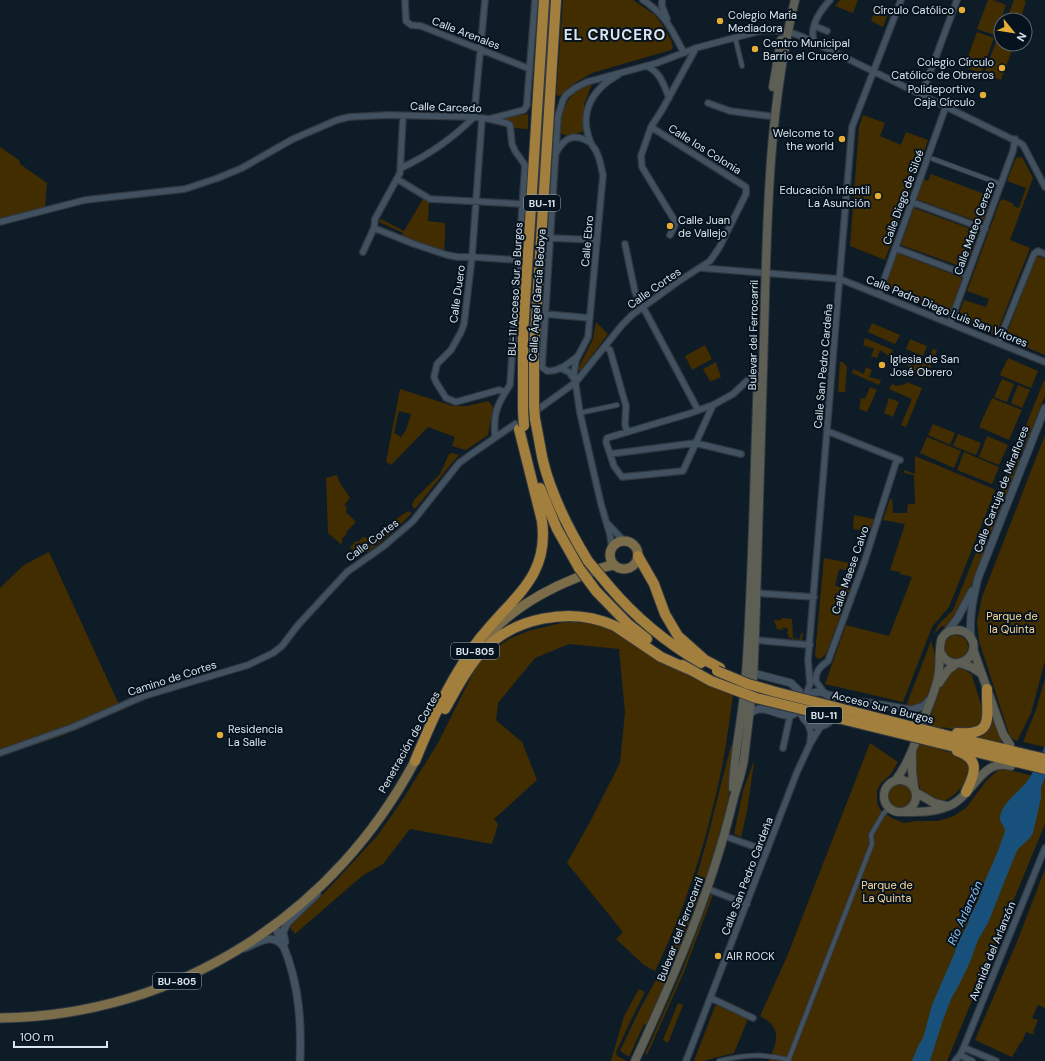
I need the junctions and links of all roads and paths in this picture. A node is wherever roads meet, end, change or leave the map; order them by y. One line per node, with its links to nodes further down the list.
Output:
1 (405, 0): 23 (street, Calle Arenales)
2 (485, 0): 23 (street)
3 (535, 0): 28 (street)
4 (544, 0): 92 (highway, BU-11 Acceso Sur a Burgos / BU-11)
5 (556, 0): 88 (highway, BU-11 Acceso Sur a Burgos / BU-11)
6 (646, 0): 13 (street)
7 (660, 0): 13 (street); 14 (street)
8 (790, 0): 16 (main road, Bulevar del Ferrocarril)
9 (795, 0): 16 (main road, Bulevar del Ferrocarril)
10 (830, 0): 18 (street)
11 (900, 0): 30 (street, Calle San Pedro Cardeña)
12 (956, 0): 32 (street)
13 (654, 8): 14 (street)
14 (669, 24): 24 (street)
15 (817, 27): 17 (street)
16 (786, 31): 19 (street); 20 (street); 37 (main road, Bulevar del Ferrocarril); 70 (main road, Bulevar del Ferrocarril)
17 (827, 31)
18 (812, 33): 20 (street); 21 (street)
19 (735, 37): 22 (street); 27 (street)
20 (806, 38): 21 (street)
21 (814, 42): 30 (street)
22 (696, 48): 24 (street); 33 (street)
23 (480, 49): 28 (street, Calle Arenales); 38 (street)
24 (684, 53): 25 (street)
25 (664, 60): 26 (street); 31 (street)
26 (645, 66): 29 (street); 31 (street)
27 (742, 66)
28 (530, 69): 39 (street, Calle Carcedo)
29 (626, 70): 40 (street); 45 (street)
30 (874, 71): 32 (street); 72 (street, Calle San Pedro Cardeña)
31 (660, 78): 33 (street)
32 (922, 94): 35 (street)
33 (669, 98): 41 (street)
34 (708, 103): 37 (street)
35 (946, 106): 43 (street); 53 (street, Calle Diego de Siloé)
36 (403, 116): 38 (street, Calle Carcedo); 47 (street); 55 (street, Calle Carcedo)
37 (769, 116): 70 (main road, Bulevar del Ferrocarril)
38 (474, 117): 39 (street, Calle Carcedo); 47 (street)
39 (486, 119): 52 (street, Calle Duero); 54 (street, Calle Ángel García Bedoya)
40 (587, 128): 42 (street); 44 (street, Calle Ebro)
41 (651, 128): 51 (street, Calle los Colonia); 58 (street)
42 (580, 137): 44 (street); 45 (street)
43 (1015, 139): 50 (street); 57 (street, Calle Mateo Cerezo)
44 (591, 143): 60 (street, Calle Ebro)
45 (555, 155): 59 (street, Calle Ángel García Bedoya)
46 (933, 159): 49 (street)
47 (401, 168): 48 (street)
48 (397, 179): 52 (street); 56 (street)
49 (998, 183)
50 (1045, 187)
51 (747, 190): 65 (street, Calle Cortes)
52 (476, 201): 54 (street); 66 (street, Calle Duero)
53 (912, 202): 57 (street); 62 (street, Calle Diego de Siloé)
54 (522, 204): 67 (street, Calle Ángel García Bedoya)
55 (0, 222)
56 (374, 228): 63 (street); 66 (street)
57 (985, 229): 71 (street, Calle Mateo Cerezo)
58 (670, 235)
59 (550, 238): 60 (street); 75 (street, Calle Ángel García Bedoya)
60 (597, 240): 76 (street, Calle Ebro)
61 (624, 244): 74 (street)
62 (895, 248): 71 (street); 73 (street, Calle Diego de Siloé)
63 (363, 252)
64 (1045, 254): 78 (street)
65 (716, 255): 68 (street, Calle Cortes); 69 (street)
66 (472, 257): 67 (street); 85 (street, Calle Duero)
67 (518, 260): 85 (street, Calle Ángel García Bedoya)
68 (700, 268): 69 (street, Calle Padre Diego Luis San Vitores); 74 (street, Calle Cortes)
69 (720, 269): 70 (street, Calle Padre Diego Luis San Vitores)
70 (764, 272): 72 (street, Calle Padre Diego Luis San Vitores); 83 (main road, Bulevar del Ferrocarril); 104 (main road, Bulevar del Ferrocarril)
71 (968, 275): 77 (street, Calle Mateo Cerezo)
72 (840, 279): 73 (street, Calle Padre Diego Luis San Vitores); 93 (street, Calle San Pedro Cardeña)
73 (879, 294): 77 (street, Calle Padre Diego Luis San Vitores)
74 (642, 307): 79 (street, Calle Cortes); 90 (street)
75 (545, 314): 76 (street); 82 (street, Calle Ángel García Bedoya)
76 (590, 318): 80 (street, Calle Ebro)
77 (950, 323): 78 (street, Calle Padre Diego Luis San Vitores)
78 (998, 343): 81 (street, Calle Padre Diego Luis San Vitores)
79 (605, 347): 84 (street, Calle Cortes); 94 (street)
80 (578, 356): 82 (street, Calle Ebro); 84 (street, Calle Ebro)
81 (1045, 362)
82 (560, 368): 84 (street)
83 (754, 378): 87 (street); 106 (main road, Bulevar del Ferrocarril)
84 (576, 382): 88 (street, Calle Cortes); 99 (street, Calle Ebro)
85 (505, 392): 95 (street, Calle Ángel García Bedoya)
86 (617, 405): 91 (street)
87 (713, 405): 90 (street); 96 (street)
88 (537, 407): 117 (highway, BU-11, bridge)
89 (1045, 408): 103 (street, Calle Cartuja de Miraflores)
90 (698, 410): 94 (street)
91 (584, 412)
92 (520, 421): 95 (street, Calle Cortes); 116 (highway, BU-11, bridge); 142 (highway)
93 (827, 431): 105 (street, Calle San Pedro Cardeña); 120 (street, Calle Maese Calvo)
94 (627, 432): 97 (street)
95 (495, 437): 111 (street, Calle Cortes)
96 (695, 443): 97 (street); 97 (street); 98 (street)
97 (610, 454)
98 (741, 454)
99 (607, 523): 100 (street); 102 (street, Calle Ebro)
100 (624, 541): 101 (main road); 102 (main road, BU-805)
101 (638, 556): 102 (main road); 117 (highway)
102 (612, 557): 142 (main road, Penetración de Cortes / BU-805)
103 (978, 578): 107 (street, Calle Cartuja de Miraflores); 108 (street, Calle Cartuja de Miraflores)
104 (756, 593): 105 (street); 109 (main road, Bulevar del Ferrocarril)
105 (814, 597): 110 (street, Calle San Pedro Cardeña)
106 (749, 614): 118 (street, Bulevar del Ferrocarril); 136 (main road, Bulevar del Ferrocarril)
107 (945, 634): 108 (main road); 113 (main road)
108 (971, 638): 112 (main road)
109 (757, 640): 110 (street); 118 (main road, Bulevar del Ferrocarril)
110 (810, 645): 115 (street, Calle San Pedro Cardeña)
111 (282, 646): 137 (street, Camino de Cortes)
112 (973, 649): 114 (main road); 119 (main road)
113 (940, 651): 114 (main road); 122 (main road)
114 (958, 663): 119 (main road); 122 (main road)
115 (808, 667): 120 (street); 125 (street, Calle San Pedro Cardeña)
116 (688, 669): 133 (highway, BU-11, bridge); 142 (highway)
117 (718, 669): 133 (highway, Acceso Sur a Burgos / BU-11, bridge)
118 (753, 673): 125 (street); 127 (main road, Bulevar del Ferrocarril)
119 (982, 674): 121 (main road)
120 (816, 682): 123 (street)
121 (987, 689): 133 (highway); 139 (main road)
122 (934, 693): 126 (street); 132 (main road)
123 (827, 695): 124 (street); 125 (street); 128 (street)
124 (858, 701): 126 (street); 128 (street)
125 (802, 703): 129 (street); 130 (street)
126 (902, 709): 132 (street)
127 (749, 713): 129 (street); 136 (street); 148 (main road, Bulevar del Ferrocarril)
128 (835, 715): 131 (street)
129 (790, 716): 135 (street)
130 (808, 724): 131 (street); 134 (street)
131 (821, 726): 134 (street, Calle San Pedro Cardeña)
132 (920, 730): 138 (main road)
133 (943, 739): 139 (highway, Acceso Sur a Burgos / BU-11); 147 (highway)
134 (810, 744): 154 (street, Calle San Pedro Cardeña)
135 (783, 748)
136 (736, 750): 148 (main road, Bulevar del Ferrocarril)
137 (0, 753)
138 (912, 753): 145 (main road); 146 (main road)
139 (1007, 754): 140 (highway); 141 (highway, Acceso Sur a Burgos / BU-11); 143 (highway, Acceso Sur a Burgos / BU-11); 144 (main road); 147 (main road)
140 (1045, 754)
141 (1045, 759)
142 (415, 761): 155 (main road, Penetración de Cortes / BU-805)
143 (1045, 769)
144 (1045, 774)
145 (895, 781): 146 (main road); 150 (main road)
146 (915, 790): 149 (main road); 151 (main road)
147 (966, 792): 149 (main road)
148 (733, 801): 152 (main road, Bulevar del Ferrocarril)
149 (948, 806): 151 (main road)
150 (889, 808): 151 (main road); 167 (street)
151 (905, 812)
152 (724, 836): 154 (street); 156 (main road, Bulevar del Ferrocarril)
153 (1045, 848): 164 (street, Avenida del Arlanzón)
154 (767, 852): 157 (street, Calle San Pedro Cardeña)
155 (323, 884): 158 (main road, Penetración de Cortes / BU-805); 159 (street)
156 (708, 889): 157 (street); 169 (main road, Bulevar del Ferrocarril)
157 (748, 904): 161 (street, Calle San Pedro Cardeña)
158 (274, 925): 159 (street); 160 (main road, Penetración de Cortes / BU-805)
159 (286, 950): 160 (street); 168 (street)
160 (227, 956): 162 (main road, Penetración de Cortes / BU-805)
161 (711, 998): 163 (street); 170 (street, Calle San Pedro Cardeña)
162 (0, 1018)
163 (752, 1018)
164 (963, 1049): 165 (street, Avenida del Arlanzón); 174 (street)
165 (960, 1055): 172 (street, Avenida del Arlanzón); 173 (street)
166 (736, 1059): 167 (street); 171 (street)
167 (789, 1060)
168 (300, 1061)
169 (636, 1061)
170 (686, 1061)
171 (719, 1061)
172 (955, 1061)
173 (972, 1061)
174 (996, 1061)

